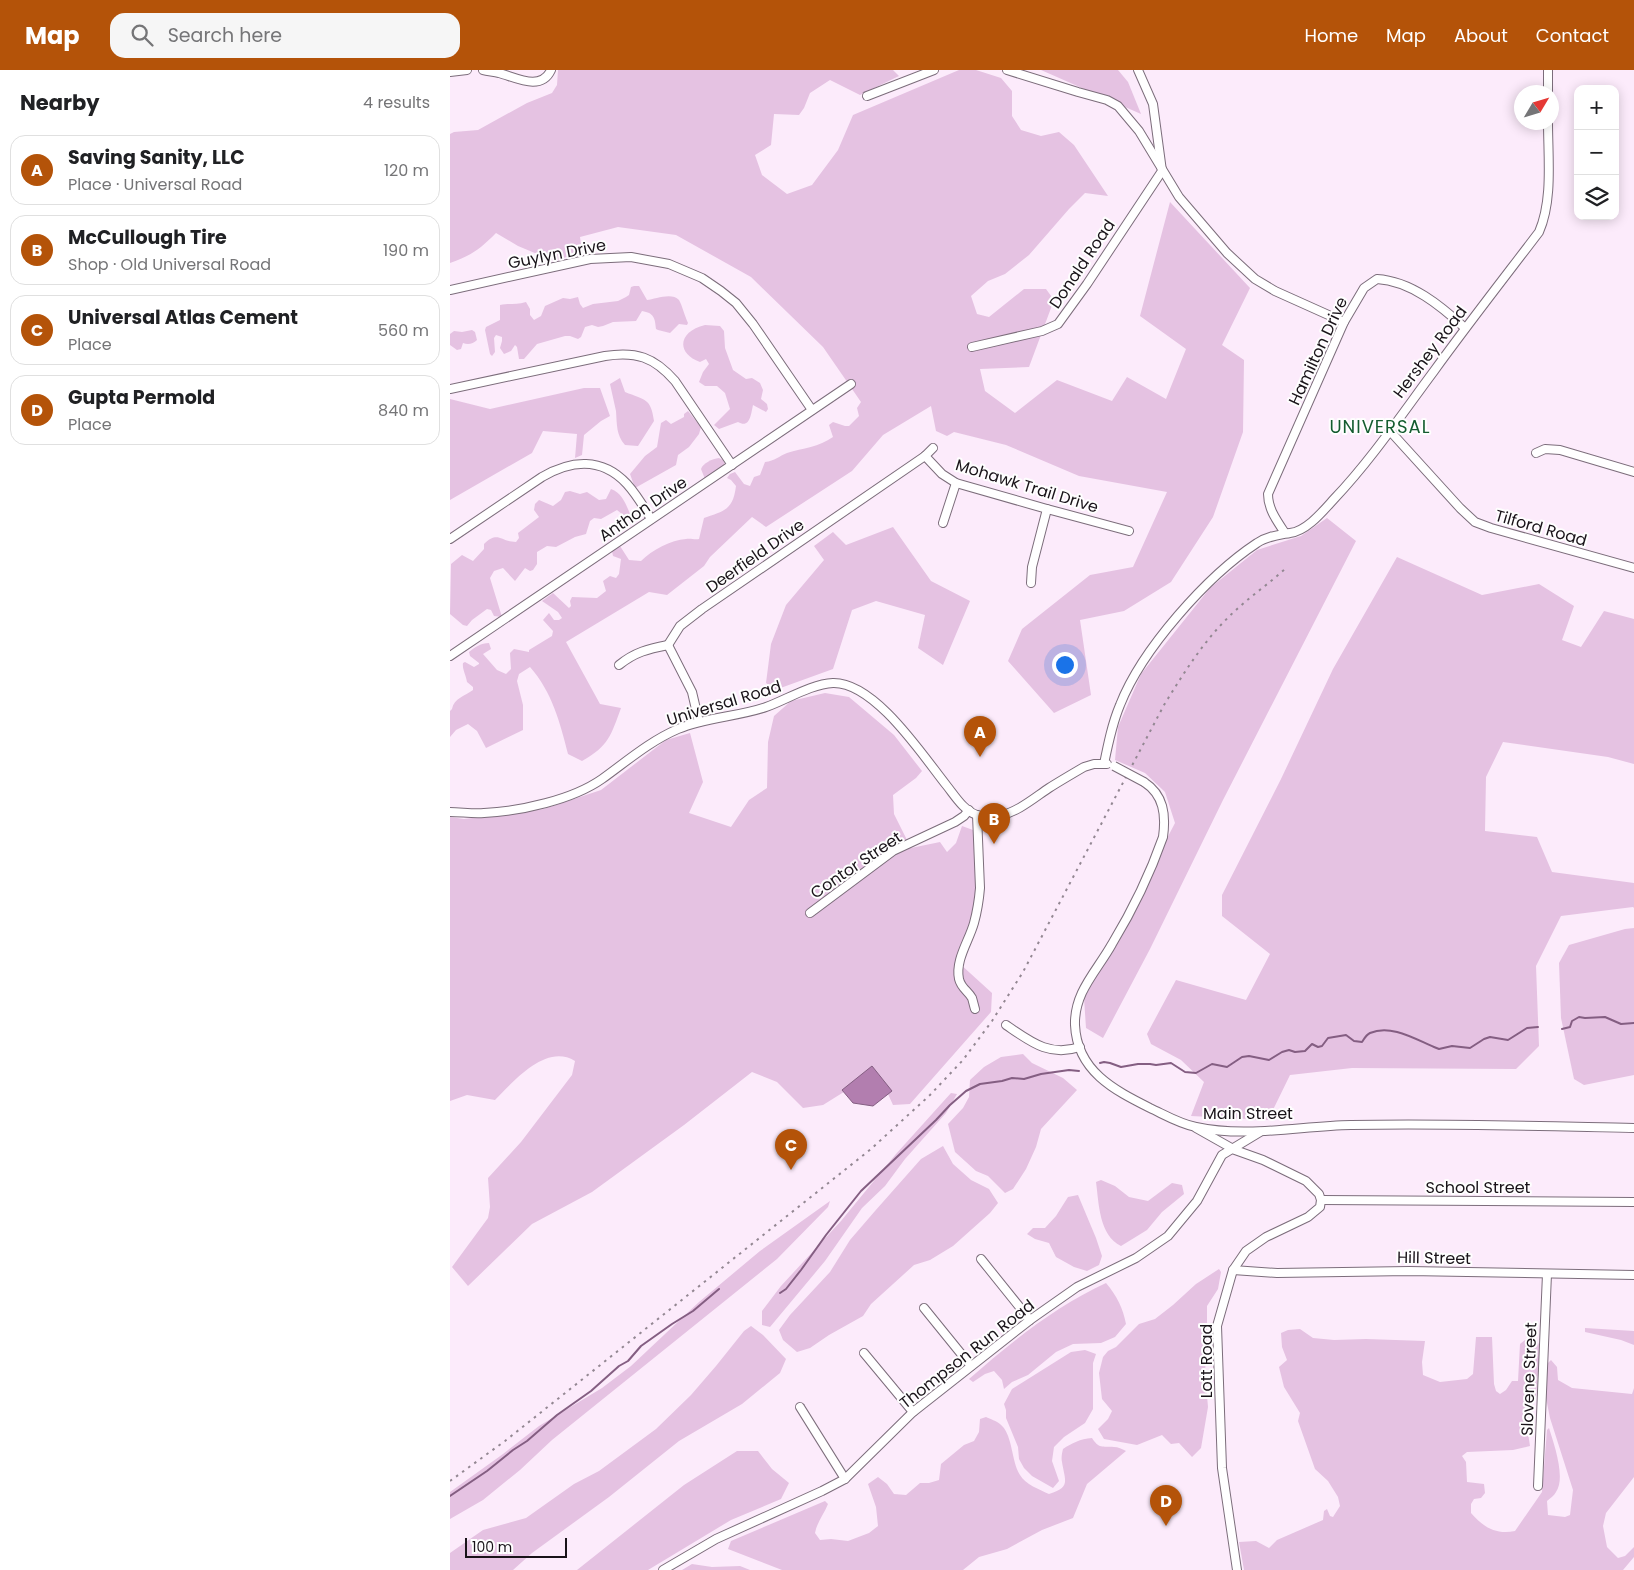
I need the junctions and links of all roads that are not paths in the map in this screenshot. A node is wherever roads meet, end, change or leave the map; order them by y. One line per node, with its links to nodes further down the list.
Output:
1 (467, 70): 8 (street)
2 (482, 70): 3 (street)
3 (551, 70)
4 (934, 70): 10 (street)
5 (1007, 70): 12 (street)
6 (1138, 70): 12 (street)
7 (1548, 70): 9 (street)
8 (450, 72)
9 (1548, 85)
10 (867, 96)
11 (1548, 130): 15 (street, Hershey Road)
12 (1162, 171): 14 (street); 16 (street, Donald Road)
13 (450, 290): 19 (street, Guylyn Drive)
14 (1344, 322): 15 (street, Hamilton Drive); 31 (street, Hamilton Drive)
15 (1465, 328): 20 (street, Hershey Road)
16 (972, 346)
17 (851, 384): 19 (street, Anthon Drive)
18 (450, 389): 24 (street)
19 (812, 410): 24 (street, Anthon Drive)
20 (1390, 430): 31 (street, Hershey Road); 33 (street, Tilford Road)
21 (933, 448): 23 (street, Deerfield Drive)
22 (1536, 453): 25 (street)
23 (925, 456): 26 (street, Mohawk Trail Drive); 35 (street, Deerfield Drive)
24 (732, 465): 28 (street, Anthon Drive)
25 (1634, 472)
26 (956, 483): 27 (street, Mohawk Trail Drive); 29 (street)
27 (1047, 509): 30 (street, Mohawk Trail Drive); 34 (street)
28 (651, 519): 32 (street); 36 (street, Anthon Drive)
29 (942, 523)
30 (1129, 531)
31 (1285, 533): 39 (street, Hershey Road)
32 (450, 539)
33 (1634, 568)
34 (1031, 582)
35 (668, 645): 37 (street); 38 (street)
36 (450, 656)
37 (619, 665)
38 (699, 722): 40 (street, Universal Road); 41 (street, Universal Road)
39 (1104, 764): 42 (street); 46 (street, Main Street, bridge)
40 (969, 810): 42 (street, Universal Road); 43 (street, Contor Street)
41 (450, 812)
42 (976, 815): 44 (street)
43 (810, 913)
44 (975, 1009)
45 (1006, 1025): 46 (street)
46 (1080, 1048): 47 (street, Main Street)
47 (1193, 1126): 49 (street, Main Street); 50 (street)
48 (1634, 1128): 49 (street, Main Street)
49 (1262, 1131): 50 (street, Thompson Run Road)
50 (1231, 1148): 51 (street); 58 (street, Thompson Run Road)
51 (1321, 1200): 52 (street, School Street); 54 (street, Lott Road)
52 (1634, 1202)
53 (981, 1259): 58 (street)
54 (1233, 1270): 55 (street, Hill Street); 66 (street, Lott Road)
55 (1547, 1274): 56 (street, Hill Street); 64 (street, Slovene Street)
56 (1634, 1274)
57 (924, 1308): 60 (street)
58 (1030, 1320): 60 (street, Thompson Run Road)
59 (864, 1353): 62 (street)
60 (971, 1366): 62 (street, Thompson Run Road)
61 (800, 1407): 63 (street)
62 (913, 1412): 63 (street, Thompson Run Road)
63 (845, 1479): 65 (street, Thompson Run Road)
64 (1538, 1486)
65 (663, 1570)
66 (1237, 1570)

